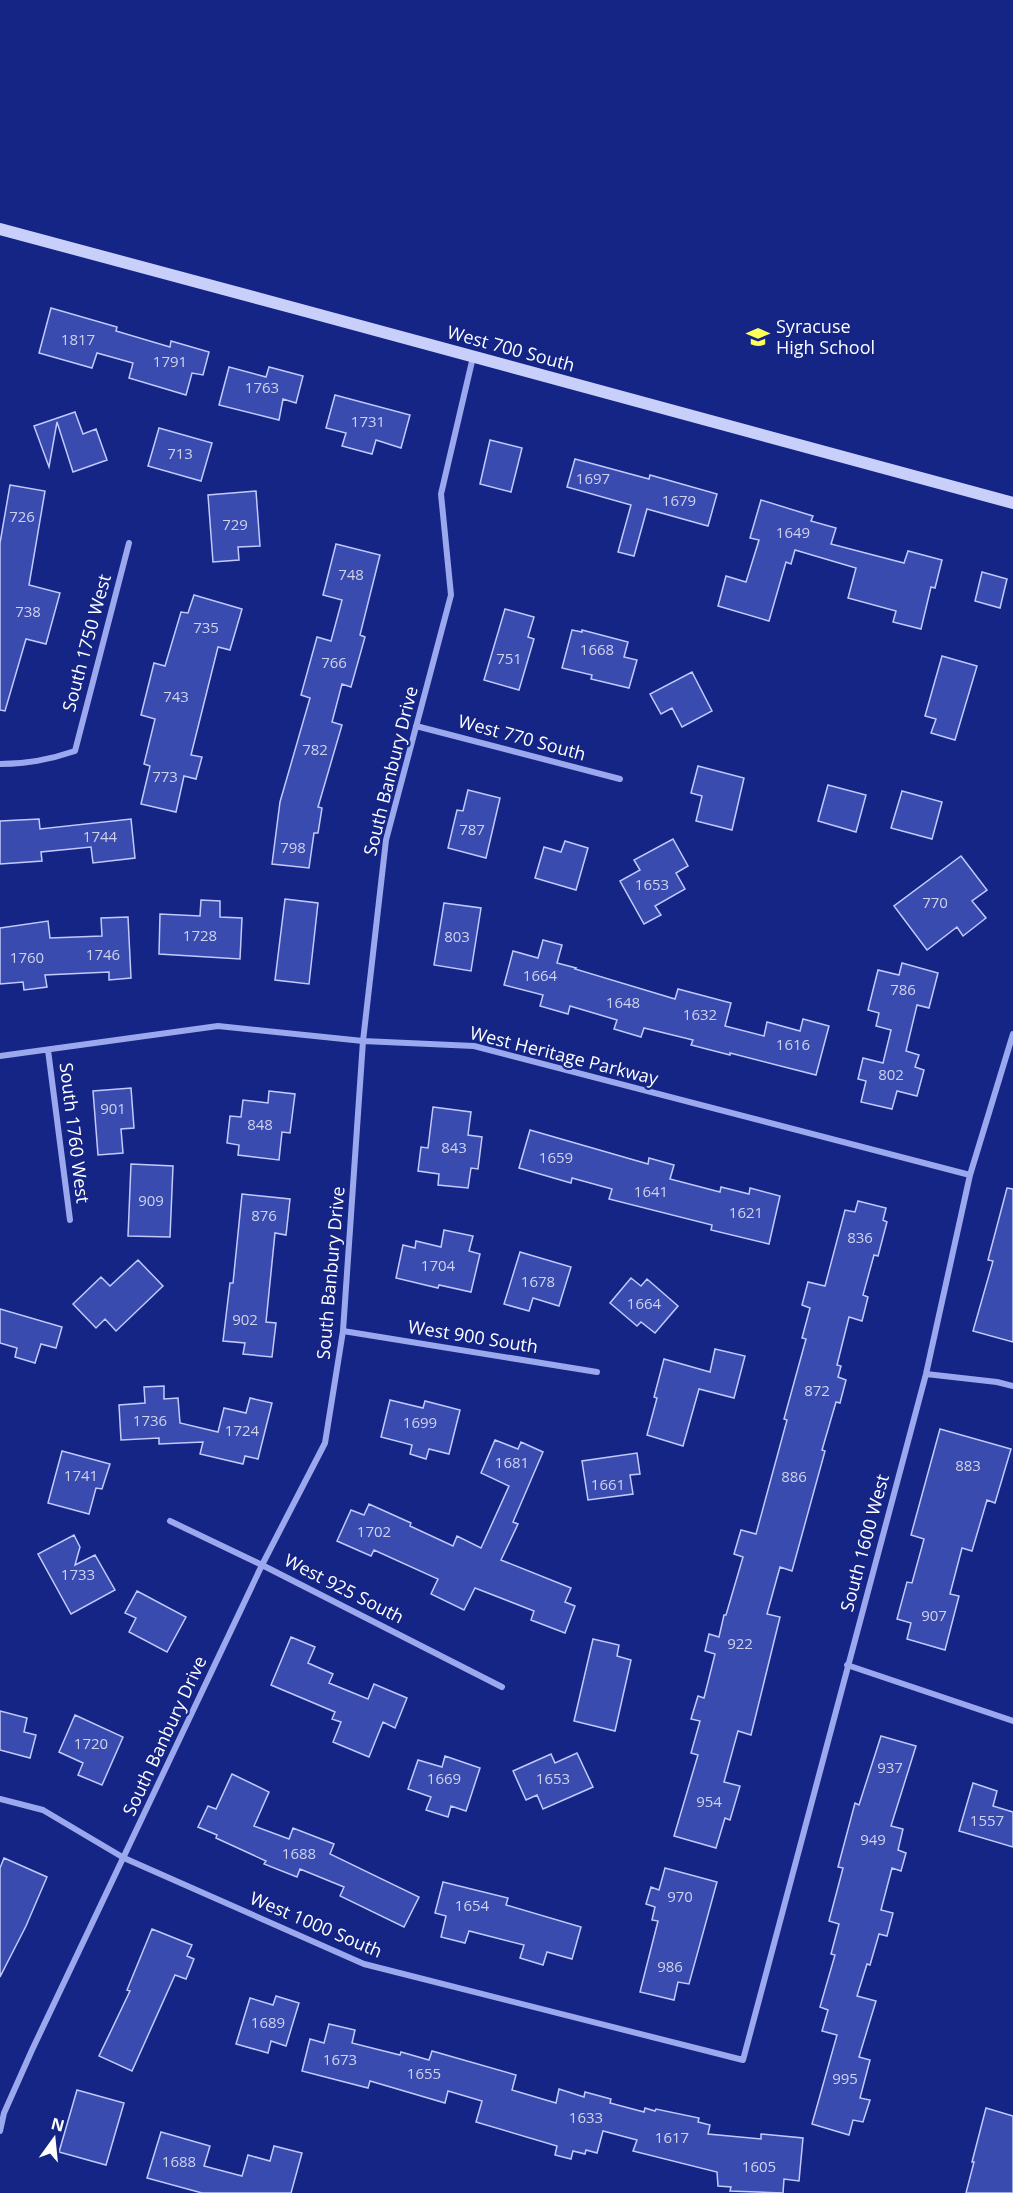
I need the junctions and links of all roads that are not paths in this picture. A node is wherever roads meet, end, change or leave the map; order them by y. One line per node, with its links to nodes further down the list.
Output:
1 (0, 229): 2 (street, West 700 South)
2 (473, 357): 3 (street, West 700 South); 5 (street, South Banbury Drive)
3 (1013, 503)
4 (129, 543): 6 (street, South 1750 West)
5 (416, 726): 7 (street, West 770 South); 9 (street, South Banbury Drive)
6 (0, 764)
7 (620, 778)
8 (1013, 1034): 12 (street, South 1600 West)
9 (363, 1041): 10 (street, West Heritage Parkway); 12 (street, West Heritage Parkway); 14 (street, South Banbury Drive)
10 (48, 1050): 11 (street, West Heritage Parkway); 13 (street, South 1760 West)
11 (0, 1056)
12 (970, 1175): 16 (street, South 1600 West)
13 (70, 1220)
14 (343, 1331): 15 (street, West 900 South); 19 (street, South Banbury Drive)
15 (597, 1372)
16 (926, 1374): 17 (street); 20 (street, South 1600 West)
17 (1013, 1386)
18 (170, 1521): 19 (street, West 925 South)
19 (262, 1564): 21 (street, West 925 South); 24 (street, South Banbury Drive)
20 (847, 1665): 22 (street); 25 (street, South 1600 West)
21 (502, 1687)
22 (1013, 1721)
23 (0, 1799): 24 (street, West 1000 South)
24 (124, 1858): 25 (street, West 1000 South); 26 (street, South Banbury Drive)
25 (743, 2060)
26 (0, 2131)

